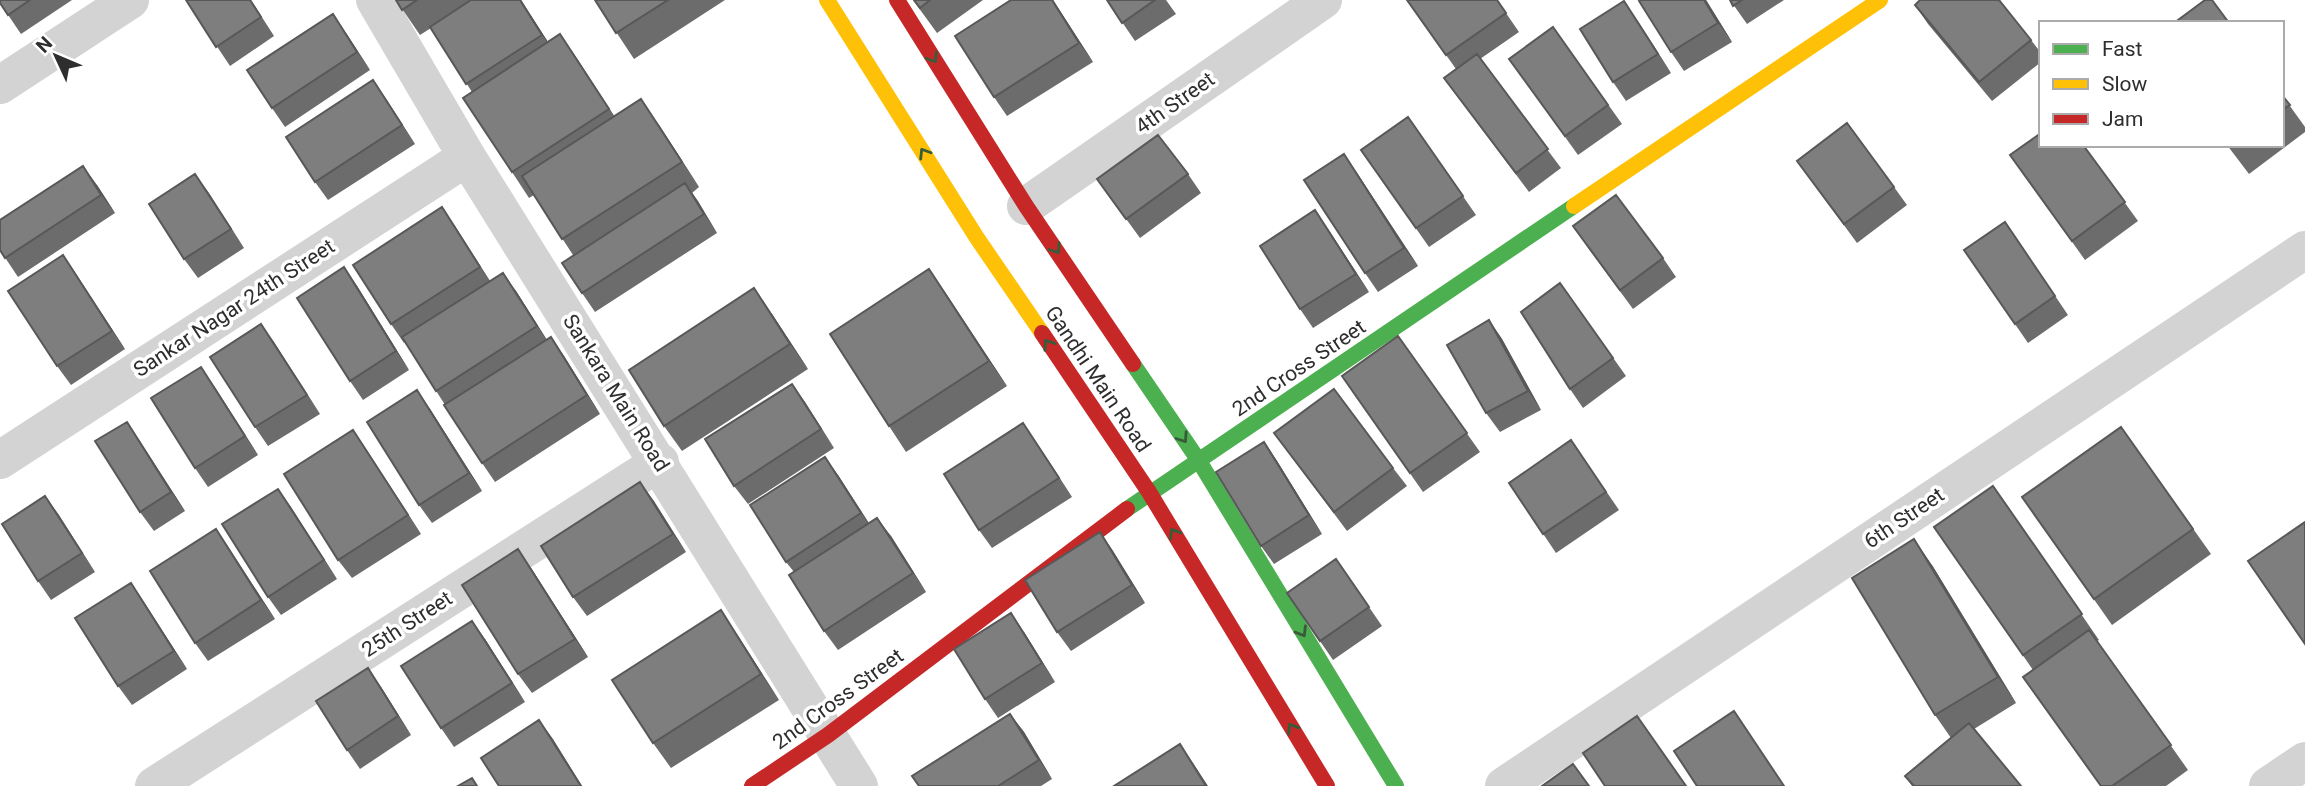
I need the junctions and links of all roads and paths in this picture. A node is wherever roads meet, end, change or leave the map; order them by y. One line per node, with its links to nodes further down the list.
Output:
1 (130, 0): 7 (street)
2 (375, 0): 8 (street, Sankara Main Road)
3 (827, 0): 14 (street, Gandhi Main Road, one-way to 3)
4 (897, 0): 9 (street, Gandhi Main Road, one-way to 9)
5 (1880, 0): 12 (street, 2nd Cross Street)
6 (1319, 1): 9 (street, 4th Street)
7 (0, 85)
8 (467, 157): 11 (street, Sankar Nagar 24th Street); 13 (street, Sankara Main Road)
9 (1026, 206): 12 (street, Gandhi Main Road, one-way to 12)
10 (2305, 250): 22 (street, 6th Street)
11 (0, 460)
12 (1199, 461): 14 (street, 2nd Cross Street); 21 (street, Gandhi Main Road, one-way to 21)
13 (660, 462): 15 (street, Sankara Main Road); 17 (street, 25th Street)
14 (1149, 492): 15 (street, 2nd Cross Street); 20 (street, Gandhi Main Road, one-way to 14)
15 (828, 734): 18 (street, 2nd Cross Street); 19 (street, Sankara Main Road)
16 (2305, 761): 23 (street)
17 (154, 786)
18 (752, 786)
19 (859, 786)
20 (1327, 786)
21 (1396, 786)
22 (1504, 786)
23 (2268, 786)

